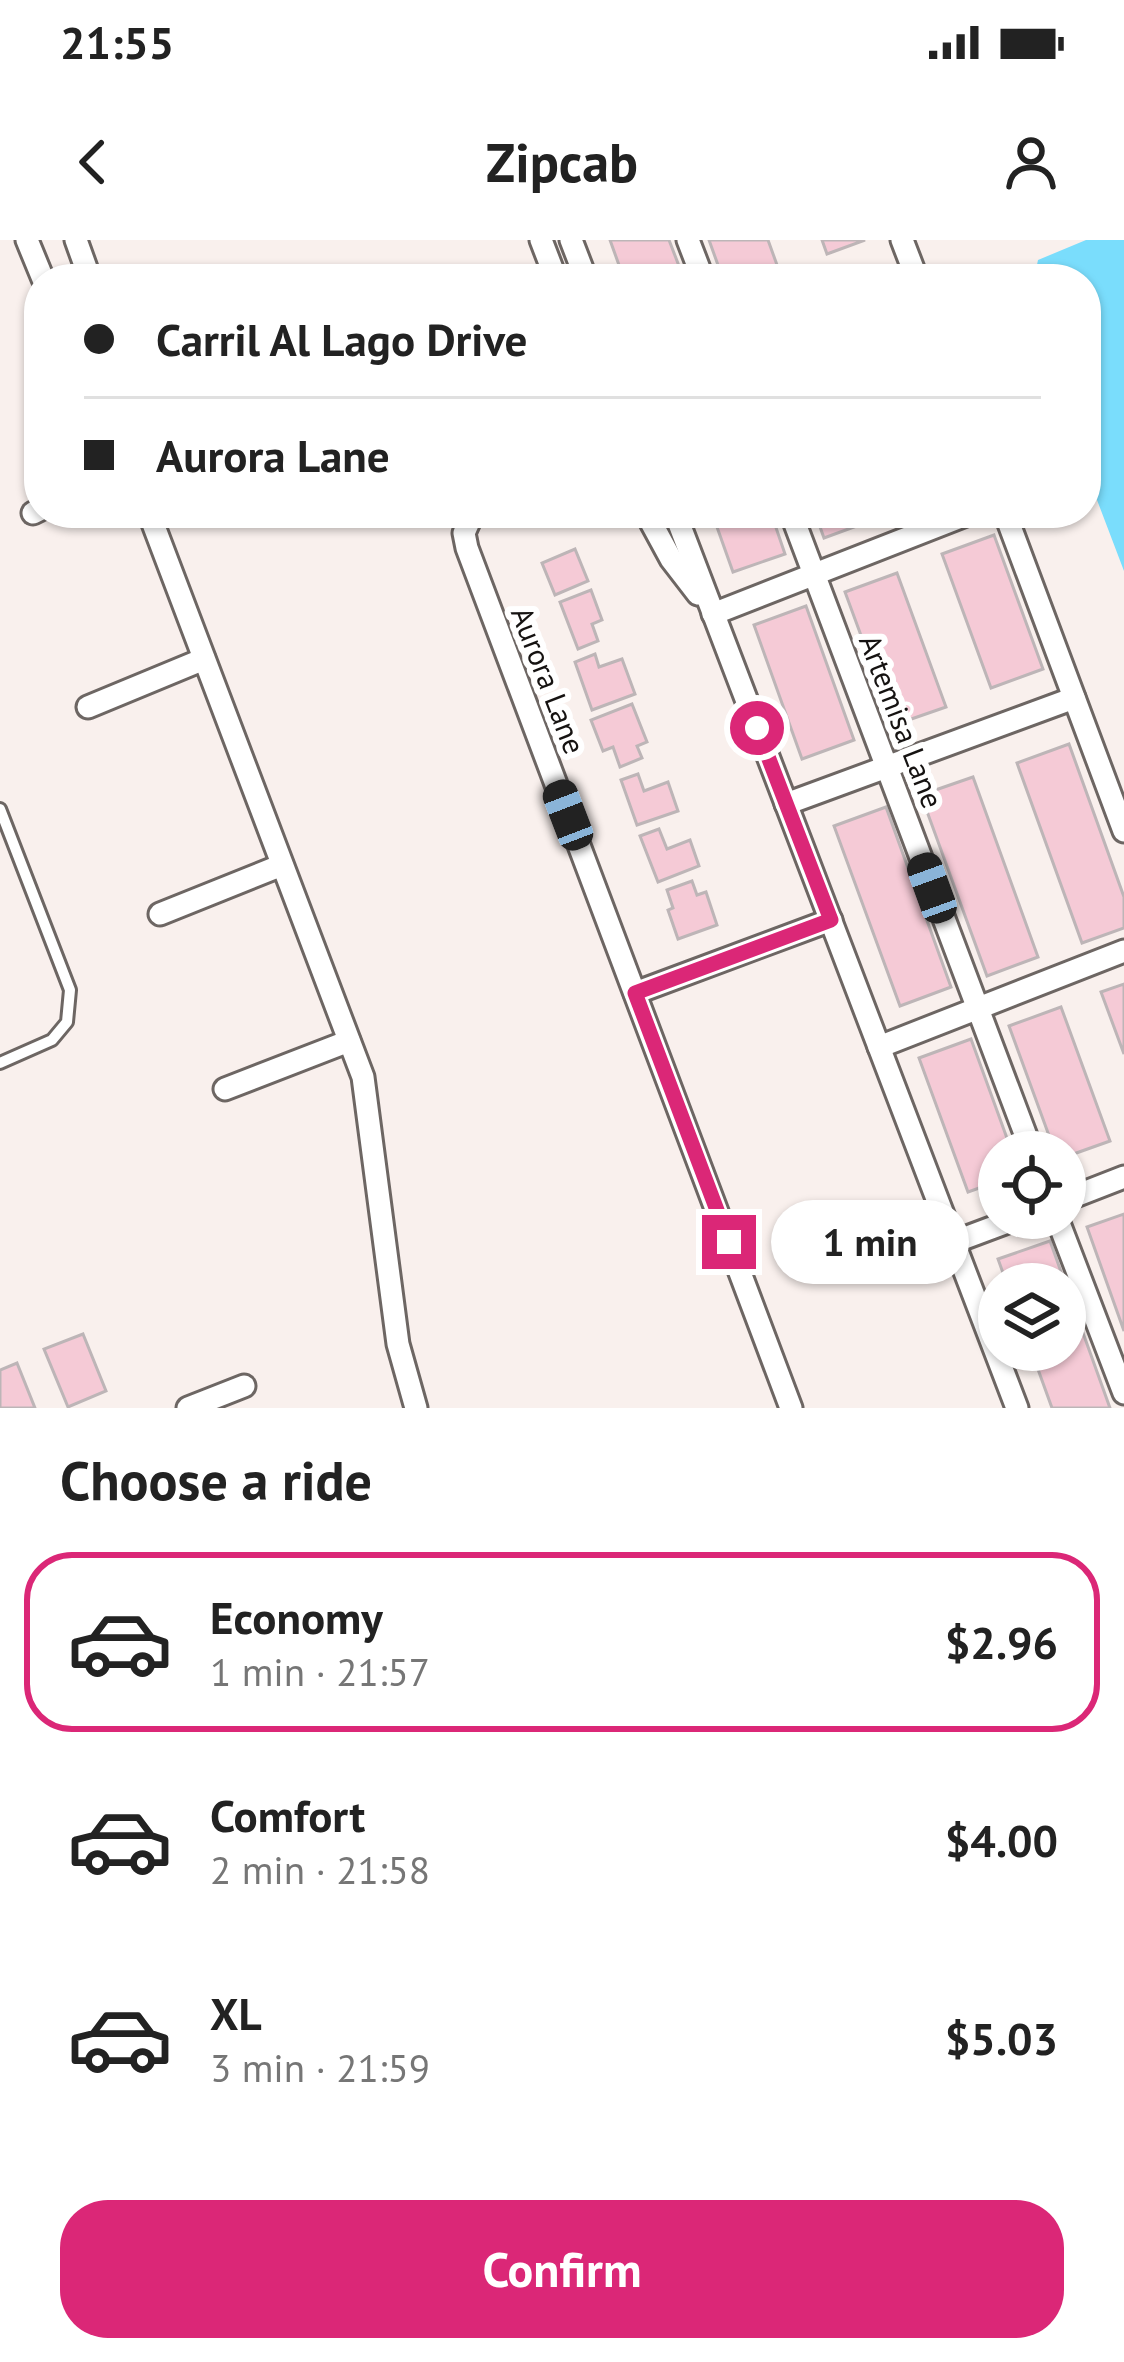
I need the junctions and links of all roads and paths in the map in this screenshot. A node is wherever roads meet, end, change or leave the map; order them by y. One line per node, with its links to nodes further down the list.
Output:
1 (155, 528): 10 (street)
2 (466, 528): 21 (street, Aurora Lane)
3 (654, 528): 9 (street)
4 (681, 528): 9 (street)
5 (797, 528): 8 (street, Artemisa Lane)
6 (934, 528): 8 (street)
7 (1010, 528): 11 (street)
8 (815, 576): 9 (street); 13 (street, Artemisa Lane)
9 (713, 614): 14 (street)
10 (205, 659): 12 (street); 17 (street)
11 (1074, 698): 13 (street); 16 (street)
12 (88, 707)
13 (887, 766): 14 (street); 22 (street, Artemisa Lane)
14 (786, 804): 19 (street)
15 (0, 808): 25 (lane)
16 (1124, 831)
17 (282, 865): 18 (street); 23 (street)
18 (160, 914)
19 (831, 920): 21 (street); 24 (street)
20 (1124, 951): 22 (street)
21 (635, 993): 37 (street, Aurora Lane)
22 (978, 1010): 24 (street); 27 (street, Artemisa Lane)
23 (349, 1041): 26 (street); 36 (street)
24 (879, 1047): 32 (street)
25 (0, 1063)
26 (225, 1089)
27 (1024, 1131)
28 (1124, 1177): 29 (street)
29 (1086, 1192)
30 (978, 1233): 32 (street)
31 (1065, 1239): 34 (street)
32 (954, 1242): 38 (street)
33 (244, 1386): 35 (street)
34 (1124, 1393)
35 (188, 1408)
36 (416, 1408)
37 (791, 1408)
38 (1017, 1408)

